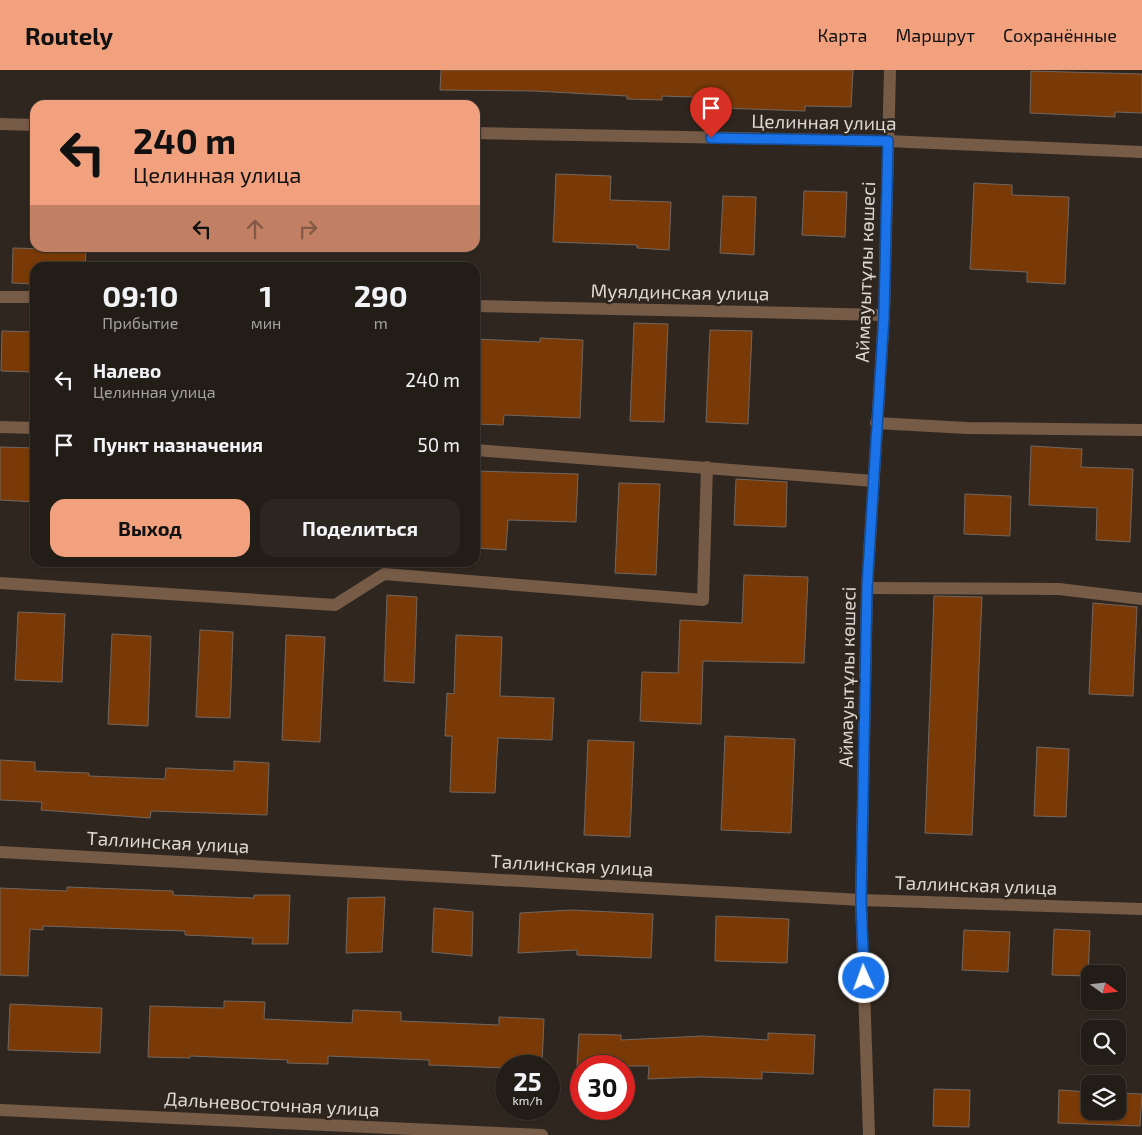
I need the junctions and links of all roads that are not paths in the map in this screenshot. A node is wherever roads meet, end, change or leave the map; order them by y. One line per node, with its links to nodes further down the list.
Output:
1 (890, 70): 5 (street, Аймауытұлы көшесі)
2 (0, 124): 3 (street)
3 (30, 125)
4 (480, 133): 5 (street, Целинная улица)
5 (888, 141): 6 (street, Целинная улица); 10 (street, Аймауытұлы көшесі)
6 (1142, 152)
7 (0, 296): 8 (street)
8 (30, 297)
9 (480, 306): 10 (street, Муялдинская улица)
10 (884, 315): 11 (street, Аймауытұлы көшесі)
11 (876, 423): 14 (street); 17 (street, Аймауытұлы көшесі)
12 (0, 426): 13 (street)
13 (30, 428)
14 (1142, 430)
15 (480, 450): 16 (street)
16 (707, 467): 17 (street); 18 (street)
17 (874, 481): 19 (street, Аймауытұлы көшесі)
18 (0, 583)
19 (867, 588): 20 (street); 22 (street, Аймауытұлы көшесі)
20 (1142, 599)
21 (0, 852): 22 (street, Таллинская улица)
22 (861, 900): 23 (street, Таллинская улица); 26 (street, Аймауытұлы көшесі)
23 (1142, 909)
24 (0, 1110): 25 (street, Дальневосточная улица)
25 (542, 1135)
26 (869, 1135)

